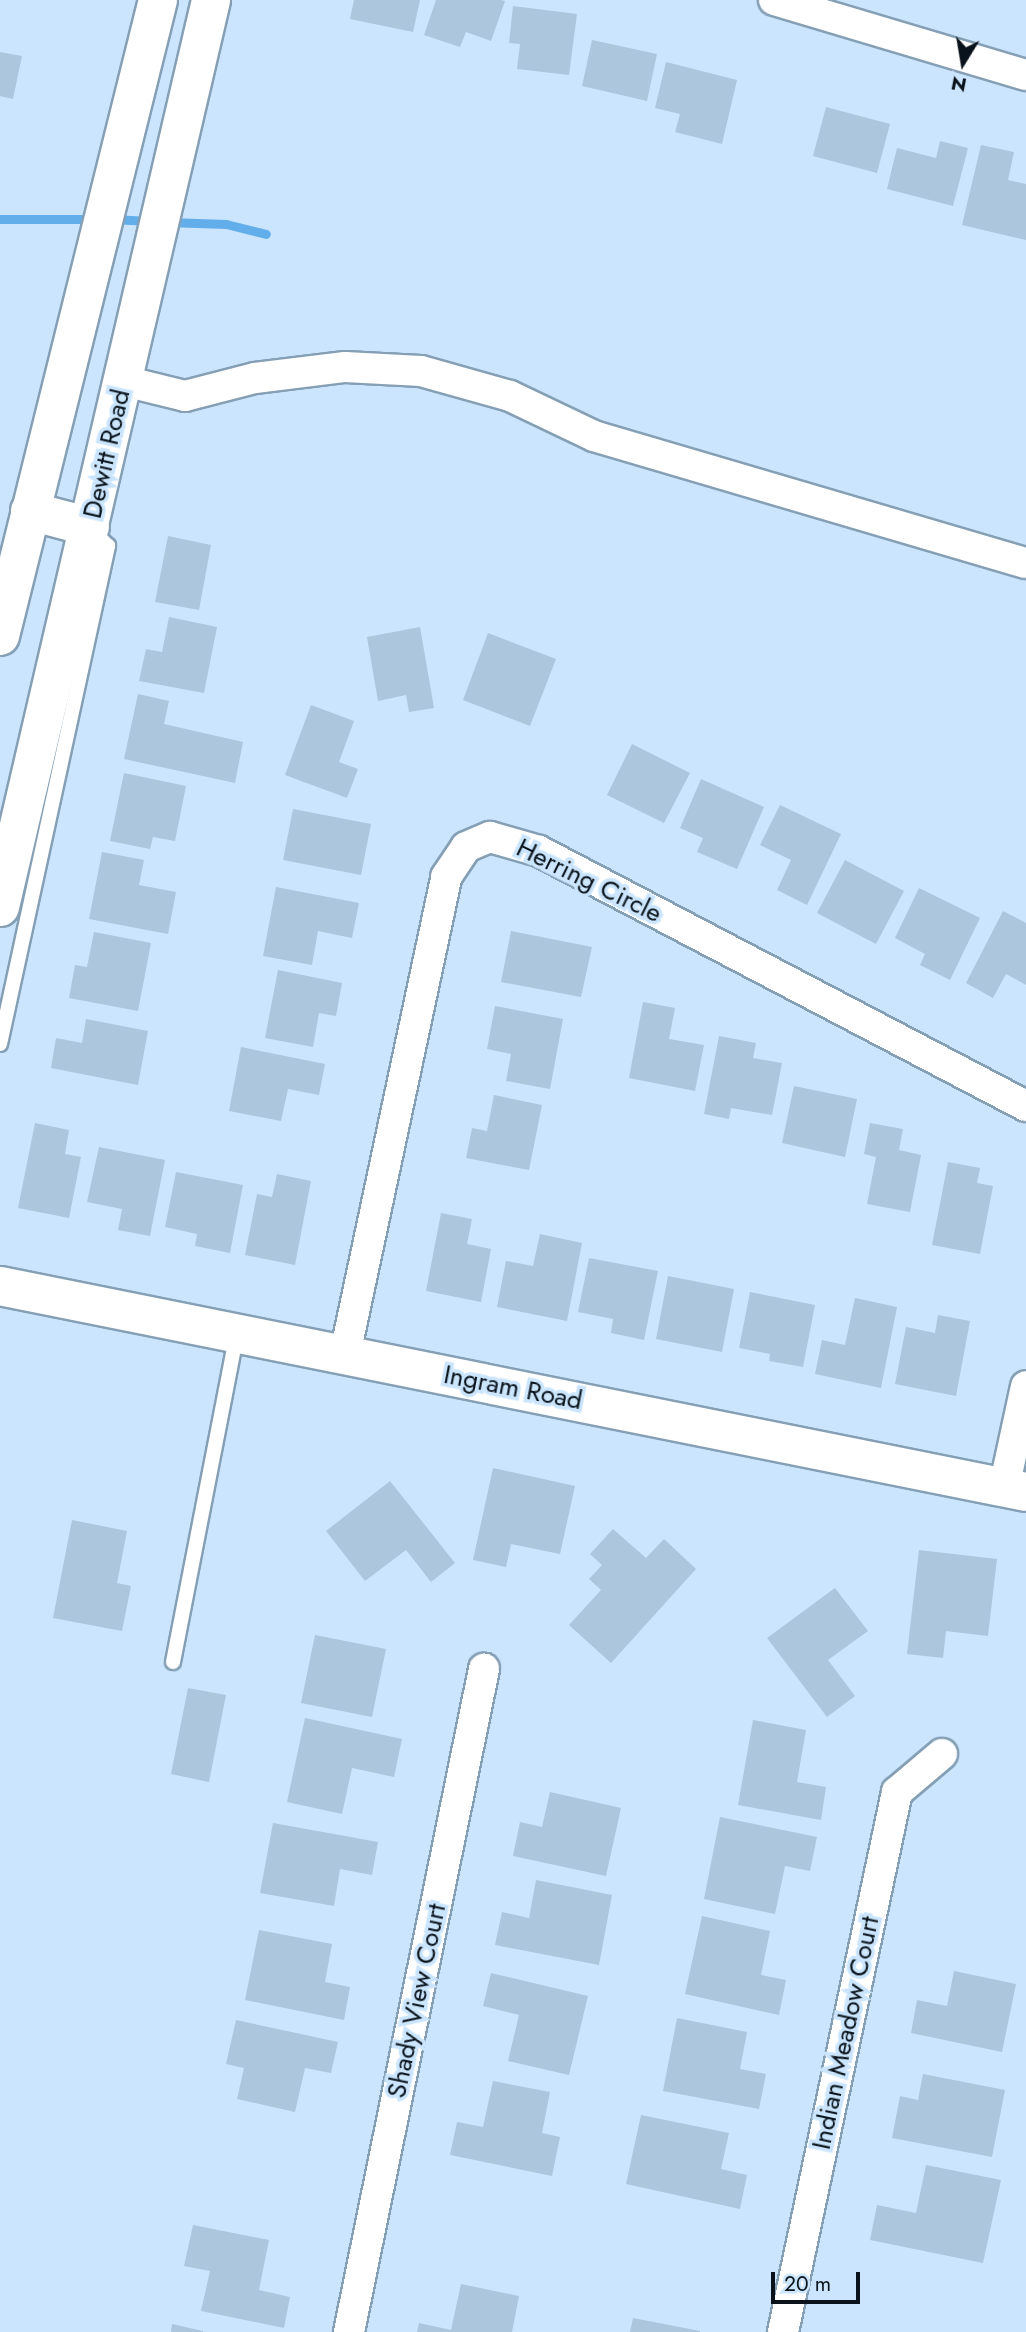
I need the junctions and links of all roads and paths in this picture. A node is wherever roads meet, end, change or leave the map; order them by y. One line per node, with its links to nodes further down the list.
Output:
1 (158, 0): 5 (main road)
2 (774, 0): 4 (street)
3 (203, 2): 6 (main road, Dewitt Road)
4 (1026, 75)
5 (66, 366): 6 (main road); 7 (main road)
6 (124, 381): 8 (main road, Dewitt Road); 9 (street)
7 (30, 511): 8 (main road); 10 (main road)
8 (90, 527): 11 (main road, Dewitt Road); 12 (lane)
9 (1026, 563)
10 (0, 636)
11 (0, 907)
12 (0, 1044)
13 (1026, 1105): 16 (street, Herring Circle)
14 (0, 1286): 15 (main road, Ingram Road)
15 (238, 1333): 16 (main road, Ingram Road); 19 (lane)
16 (345, 1354): 18 (main road, Ingram Road)
17 (1026, 1386): 18 (street)
18 (1015, 1490)
19 (173, 1662)
20 (484, 1670): 22 (street, Shady View Court)
21 (942, 1754): 23 (street, Indian Meadow Court)
22 (349, 2332)
23 (782, 2332)

